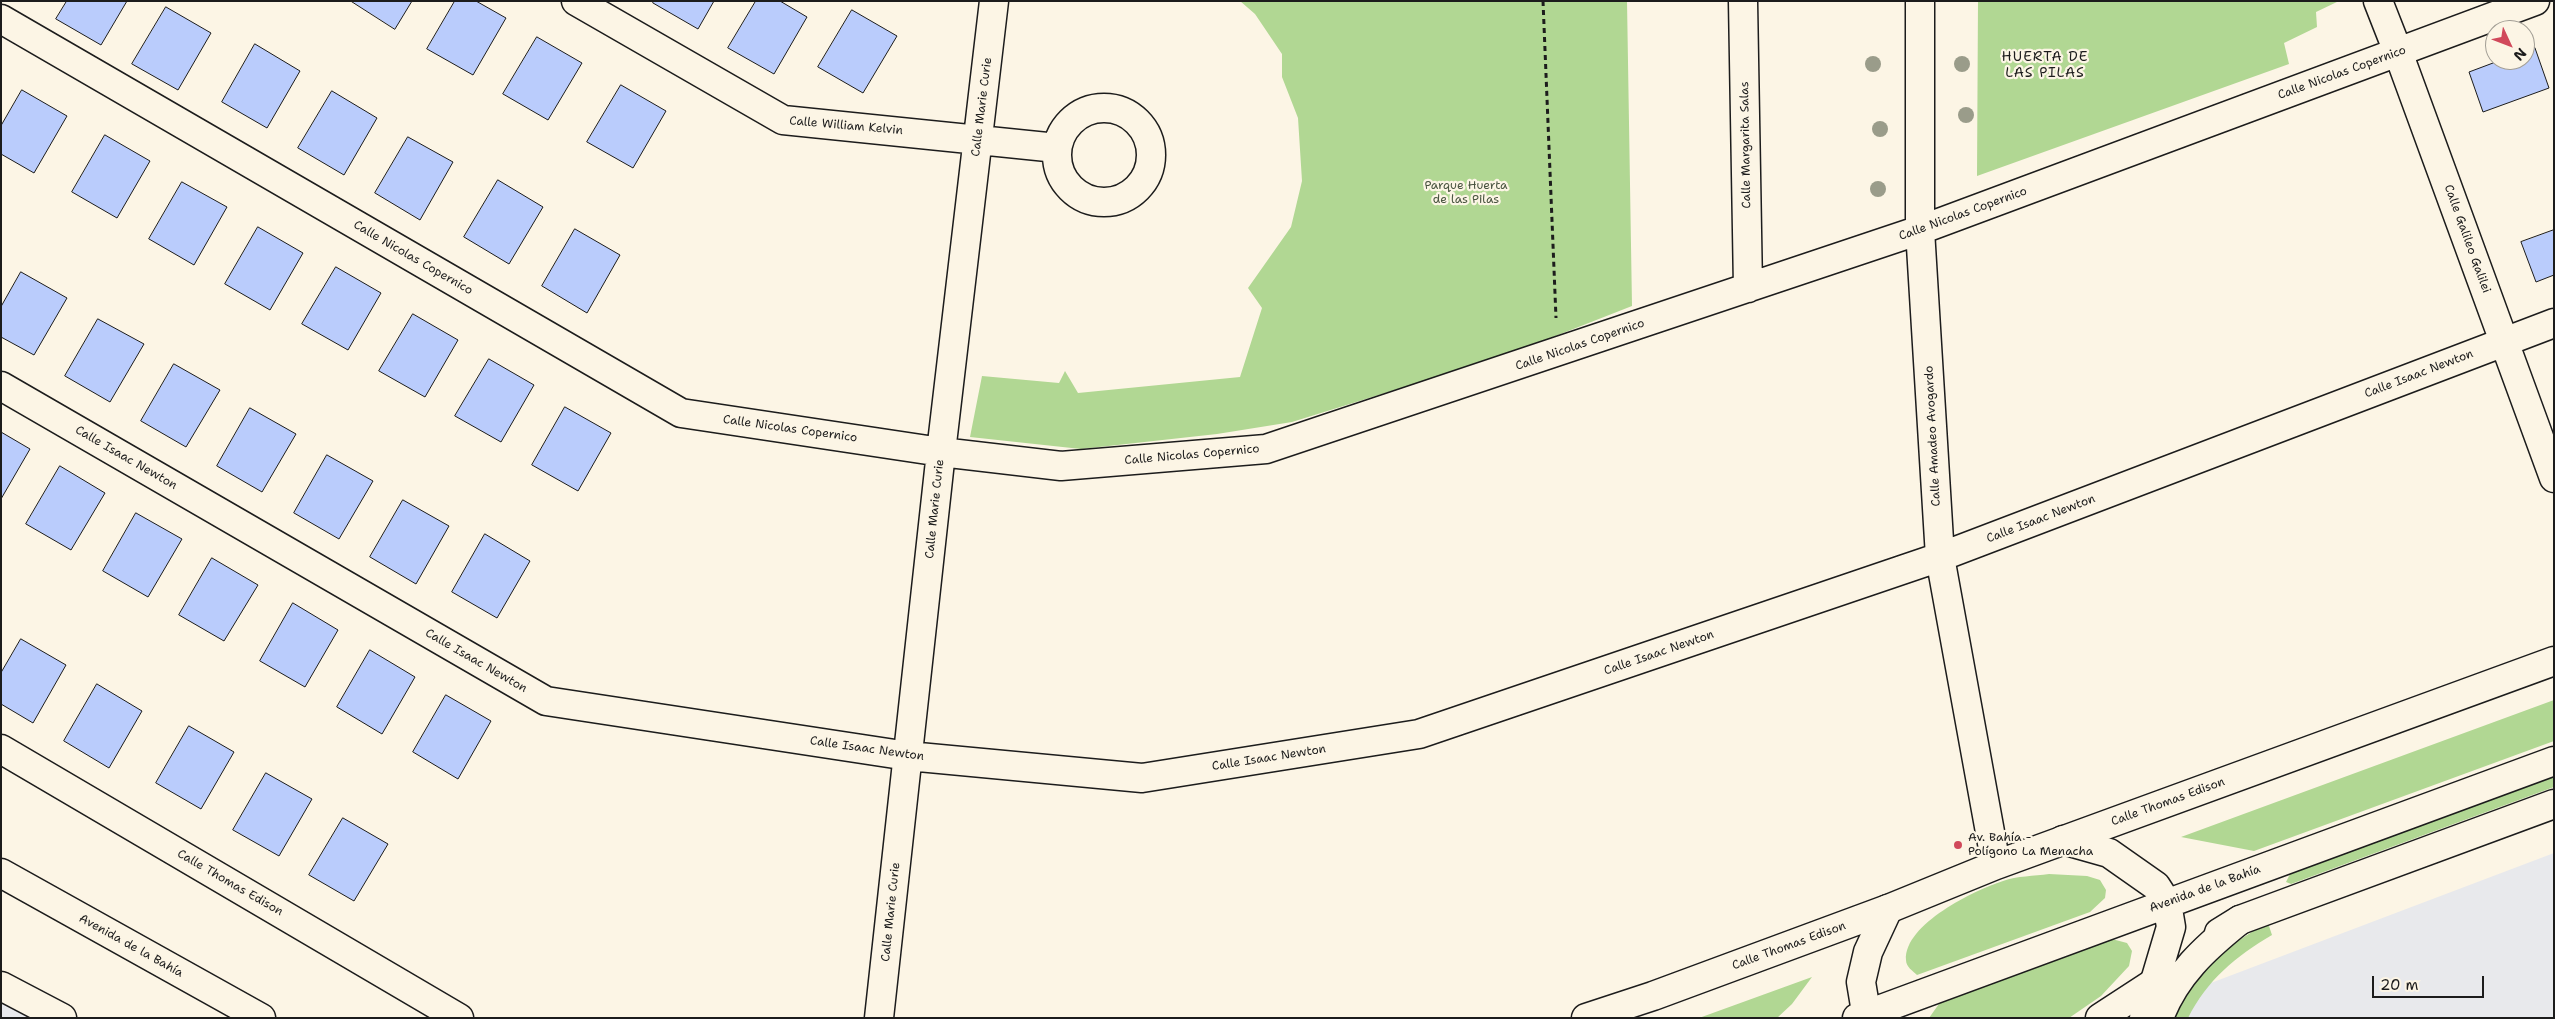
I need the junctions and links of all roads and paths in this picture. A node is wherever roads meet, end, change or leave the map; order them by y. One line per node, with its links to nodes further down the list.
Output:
1 (576, 1): 10 (street, Calle William Kelvin)
2 (994, 1): 10 (street, Calle Marie Curie)
3 (1543, 1): 16 (path)
4 (1743, 1): 13 (street, Calle Margarita Salas)
5 (1920, 1): 12 (street, Calle Amadeo Avogardo)
6 (2378, 1): 9 (street, Calle Galileo Galilei)
7 (2535, 1): 9 (street, Calle Nicolas Copernico)
8 (1, 19): 18 (street, Calle Nicolas Copernico)
9 (2398, 52): 12 (street, Calle Nicolas Copernico); 15 (street, Calle Galileo Galilei)
10 (978, 139): 11 (street, Calle William Kelvin); 18 (street, Calle Marie Curie)
11 (1057, 148)
12 (1920, 230): 13 (street, Calle Nicolas Copernico); 20 (street, Calle Amadeo Avogardo)
13 (1748, 288): 16 (street, Calle Nicolas Copernico)
14 (2554, 323): 15 (street, Calle Isaac Newton)
15 (2504, 342): 19 (street, Calle Galileo Galilei); 20 (street, Calle Isaac Newton)
16 (1557, 352): 18 (street, Calle Nicolas Copernico)
17 (1, 386): 23 (street, Calle Isaac Newton)
18 (941, 452): 23 (street, Calle Marie Curie)
19 (2554, 478)
20 (1940, 557): 23 (street, Calle Isaac Newton); 27 (street, Calle Amadeo Avogardo)
21 (2554, 661): 26 (street, Calle Thomas Edison)
22 (1, 749): 37 (street, Calle Thomas Edison)
23 (908, 756): 38 (street, Calle Marie Curie)
24 (2554, 762): 29 (street, Avenida de la Bahía)
25 (2554, 804): 31 (street)
26 (2063, 840): 27 (street, Calle Thomas Edison); 29 (street)
27 (1996, 865): 30 (street, Calle Thomas Edison)
28 (1, 873): 36 (street, Avenida de la Bahía)
29 (2167, 903): 32 (street); 34 (street, Avenida de la Bahía)
30 (1888, 909): 34 (street); 39 (street, Calle Thomas Edison)
31 (2240, 920): 32 (street); 42 (street)
32 (2153, 985): 40 (street); 41 (street)
33 (1, 986): 35 (street)
34 (1863, 1017)
35 (62, 1018)
36 (261, 1018)
37 (459, 1018)
38 (879, 1018)
39 (1586, 1018)
40 (2100, 1018)
41 (2144, 1018)
42 (2159, 1018)

